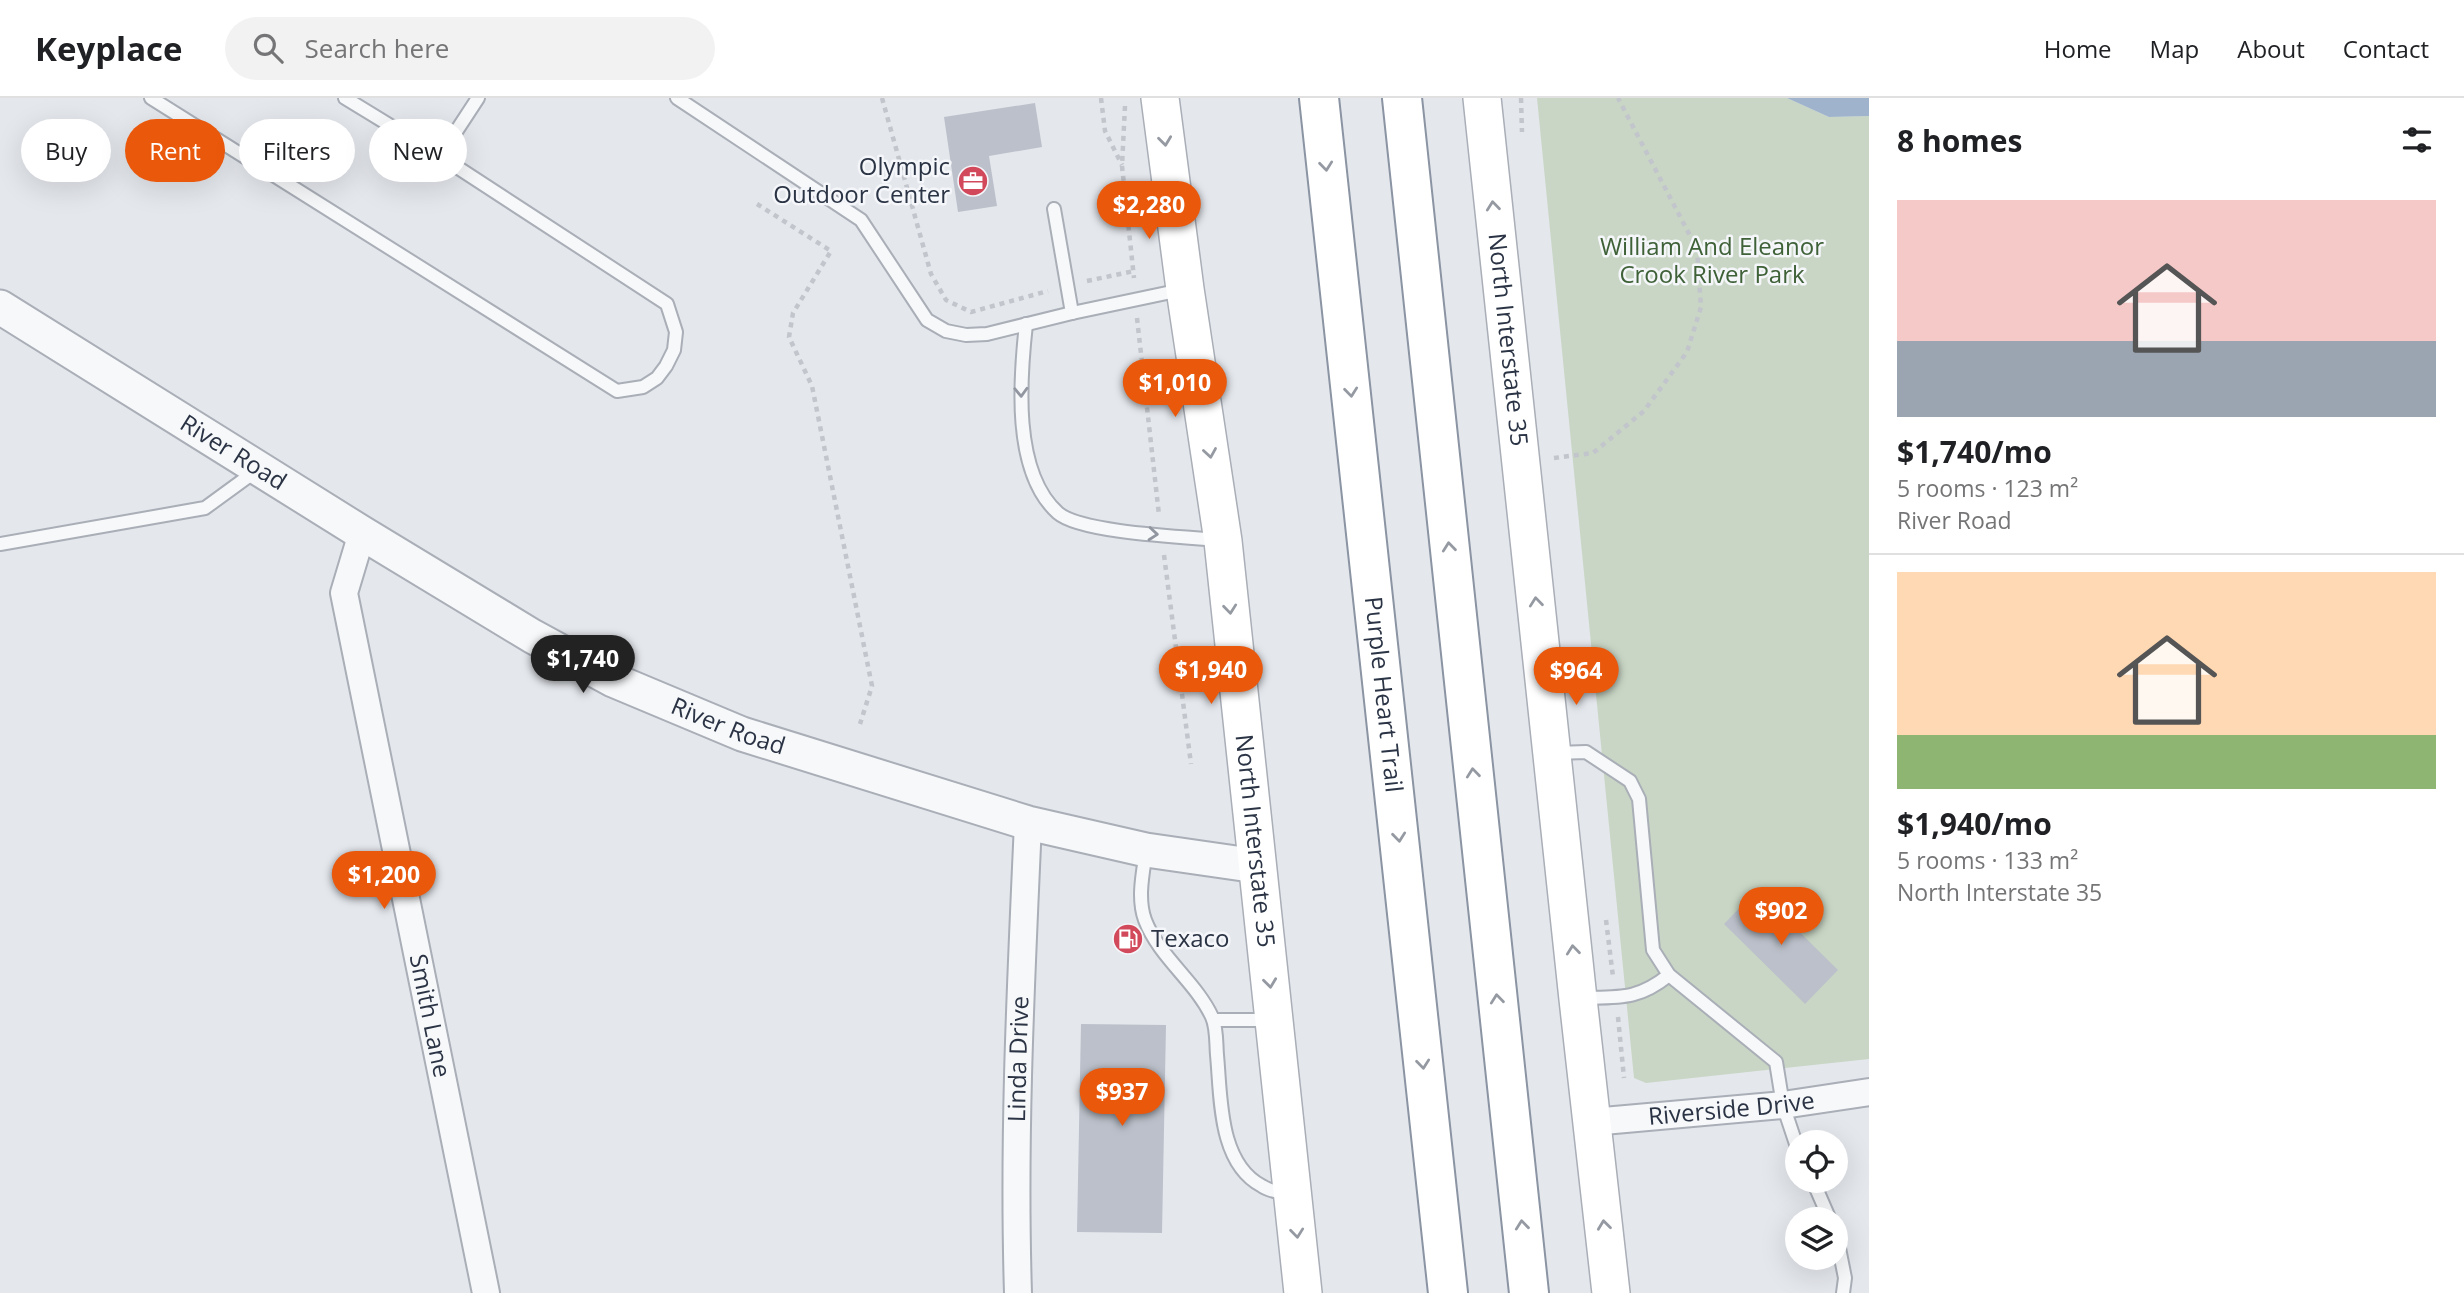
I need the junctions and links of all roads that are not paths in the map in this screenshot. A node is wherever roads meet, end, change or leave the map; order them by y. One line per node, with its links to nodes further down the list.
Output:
1 (151, 98): 11 (lane)
2 (345, 98): 9 (lane)
3 (478, 98): 10 (lane)
4 (677, 98): 16 (lane)
5 (1160, 98): 13 (main road, North Interstate 35, one-way to 13)
6 (1319, 98): 38 (highway, Purple Heart Trail, one-way to 38)
7 (1402, 98): 39 (highway, one-way to 7)
8 (1483, 113): 21 (main road, North Interstate 35, one-way to 8)
9 (379, 119)
10 (464, 119)
11 (467, 174)
12 (1054, 209): 15 (lane)
13 (1185, 289): 15 (lane); 19 (main road, North Interstate 35, one-way to 19)
14 (0, 307): 17 (street, River Road)
15 (1072, 313): 16 (lane)
16 (1026, 324): 19 (lane, one-way to 19)
17 (260, 468): 18 (street, River Road); 20 (lane)
18 (362, 533): 22 (street, River Road); 35 (street, Smith Lane)
19 (1223, 541): 24 (main road, North Interstate 35, one-way to 24)
20 (0, 544)
21 (1552, 753): 25 (lane); 26 (main road, North Interstate 35, one-way to 21)
22 (1028, 823): 23 (street, River Road); 36 (street, Linda Drive)
23 (1146, 850): 24 (street, River Road); 27 (lane)
24 (1256, 866): 28 (main road, North Interstate 35, one-way to 28)
25 (1670, 975): 26 (lane); 30 (lane)
26 (1578, 999): 31 (main road, North Interstate 35)
27 (1214, 1020): 28 (lane); 33 (lane)
28 (1275, 1020): 33 (main road, North Interstate 35)
29 (1869, 1092): 30 (street, Riverside Drive)
30 (1783, 1105): 31 (street, Riverside Drive); 32 (lane)
31 (1591, 1122): 40 (main road, North Interstate 35, one-way to 31)
32 (1791, 1130)
33 (1293, 1196): 37 (main road, North Interstate 35, one-way to 37)
34 (1843, 1270): 41 (lane)
35 (486, 1293)
36 (1018, 1293)
37 (1303, 1293)
38 (1448, 1293)
39 (1530, 1293)
40 (1612, 1293)
41 (1843, 1293)

